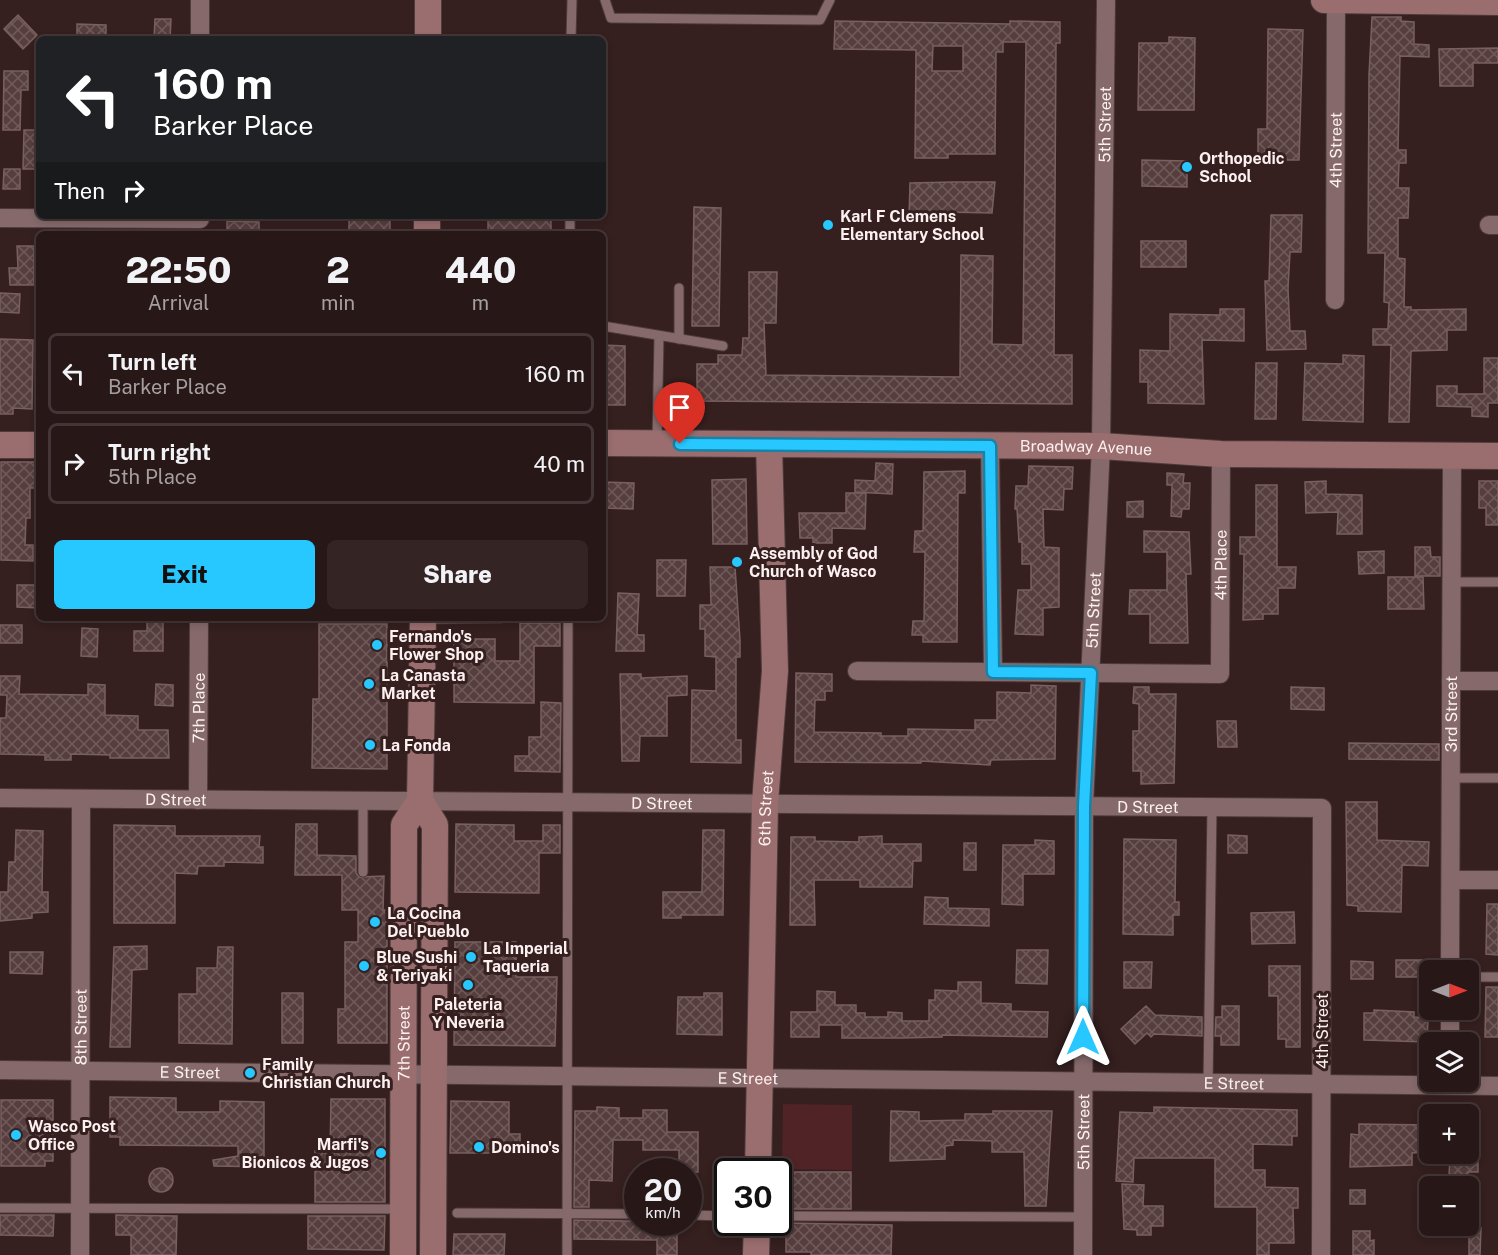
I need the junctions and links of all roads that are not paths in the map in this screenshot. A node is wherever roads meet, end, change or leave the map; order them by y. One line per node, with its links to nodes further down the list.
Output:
1 (200, 0): 10 (street)
2 (428, 0): 11 (street)
3 (572, 0): 12 (lane)
4 (605, 0): 5 (lane)
5 (830, 0)
6 (1106, 0): 29 (street, 5th Street)
7 (1324, 0): 8 (street)
8 (1336, 0): 9 (street); 18 (street, 4th Street)
9 (1498, 2)
10 (200, 36)
11 (428, 36)
12 (571, 36)
13 (0, 218): 14 (street)
14 (36, 219)
15 (40, 219): 16 (street)
16 (200, 223)
17 (679, 288): 21 (lane)
18 (1335, 300)
19 (606, 327): 20 (lane)
20 (659, 336): 21 (lane); 24 (lane)
21 (679, 339): 22 (lane)
22 (723, 346)
23 (606, 442): 24 (street, Broadway Avenue)
24 (657, 443): 25 (street, Broadway Avenue)
25 (769, 444): 28 (street, Broadway Avenue); 51 (street, 6th Street)
26 (0, 445): 27 (street)
27 (36, 445)
28 (990, 446): 29 (street, Broadway Avenue); 39 (street)
29 (1101, 446): 30 (street, Broadway Avenue); 40 (street, 5th Street)
30 (1221, 454): 31 (street, Broadway Avenue); 40 (street, 4th Place)
31 (1452, 455): 32 (street, Broadway Avenue); 33 (street, 3rd Street)
32 (1498, 456)
33 (1452, 582): 34 (lane); 41 (street, 3rd Street)
34 (1498, 582)
35 (199, 621): 47 (street, 7th Place)
36 (423, 621): 49 (street)
37 (568, 621): 50 (lane)
38 (857, 671): 39 (street)
39 (993, 672): 40 (street)
40 (1091, 673): 52 (street, 5th Street)
41 (1451, 681): 42 (street); 43 (street, 3rd Street)
42 (1498, 681)
43 (1451, 778): 44 (lane); 56 (street, 3rd Street)
44 (1498, 778)
45 (0, 798): 46 (street, D Street)
46 (81, 799): 47 (street, D Street); 62 (street, 8th Street)
47 (198, 800): 48 (street, D Street)
48 (363, 800): 49 (street, D Street); 55 (lane)
49 (420, 801): 50 (street, D Street); 63 (street, 7th Street); 64 (street, 7th Street)
50 (568, 802): 51 (street, D Street); 65 (lane)
51 (765, 803): 52 (street, D Street); 66 (street, 6th Street)
52 (1084, 806): 53 (street, D Street); 67 (street, 5th Street)
53 (1212, 807): 54 (street, D Street); 68 (lane)
54 (1322, 808): 70 (street, 4th Street)
55 (363, 872)
56 (1451, 880): 57 (street); 58 (street, 3rd Street)
57 (1498, 880)
58 (1450, 960)
59 (1479, 977): 60 (lane)
60 (1498, 977)
61 (0, 1070): 62 (street, E Street)
62 (81, 1071): 63 (street, E Street); 75 (street, 8th Street)
63 (404, 1075): 64 (street, E Street); 76 (street, 7th Street)
64 (434, 1075): 65 (street, E Street); 85 (street, 7th Street)
65 (566, 1077): 66 (street, E Street); 78 (lane)
66 (760, 1079): 67 (street, E Street); 73 (street, 6th Street)
67 (1083, 1083): 68 (street, E Street); 81 (street, 5th Street)
68 (1208, 1084): 70 (street, E Street)
69 (1419, 1084): 70 (street, E Street)
70 (1322, 1085): 89 (street, 4th Street)
71 (1479, 1085): 72 (street, E Street)
72 (1498, 1086)
73 (758, 1158)
74 (0, 1208): 75 (lane)
75 (81, 1209): 76 (lane); 83 (street, 8th Street)
76 (402, 1209): 84 (street, 7th Street)
77 (457, 1213): 78 (lane)
78 (567, 1213): 79 (lane); 86 (lane)
79 (624, 1214)
80 (792, 1216): 81 (lane)
81 (1083, 1217): 88 (street, 5th Street)
82 (757, 1236): 87 (street)
83 (80, 1255)
84 (403, 1255)
85 (433, 1255)
86 (567, 1255)
87 (756, 1255)
88 (1083, 1255)
89 (1321, 1255)

